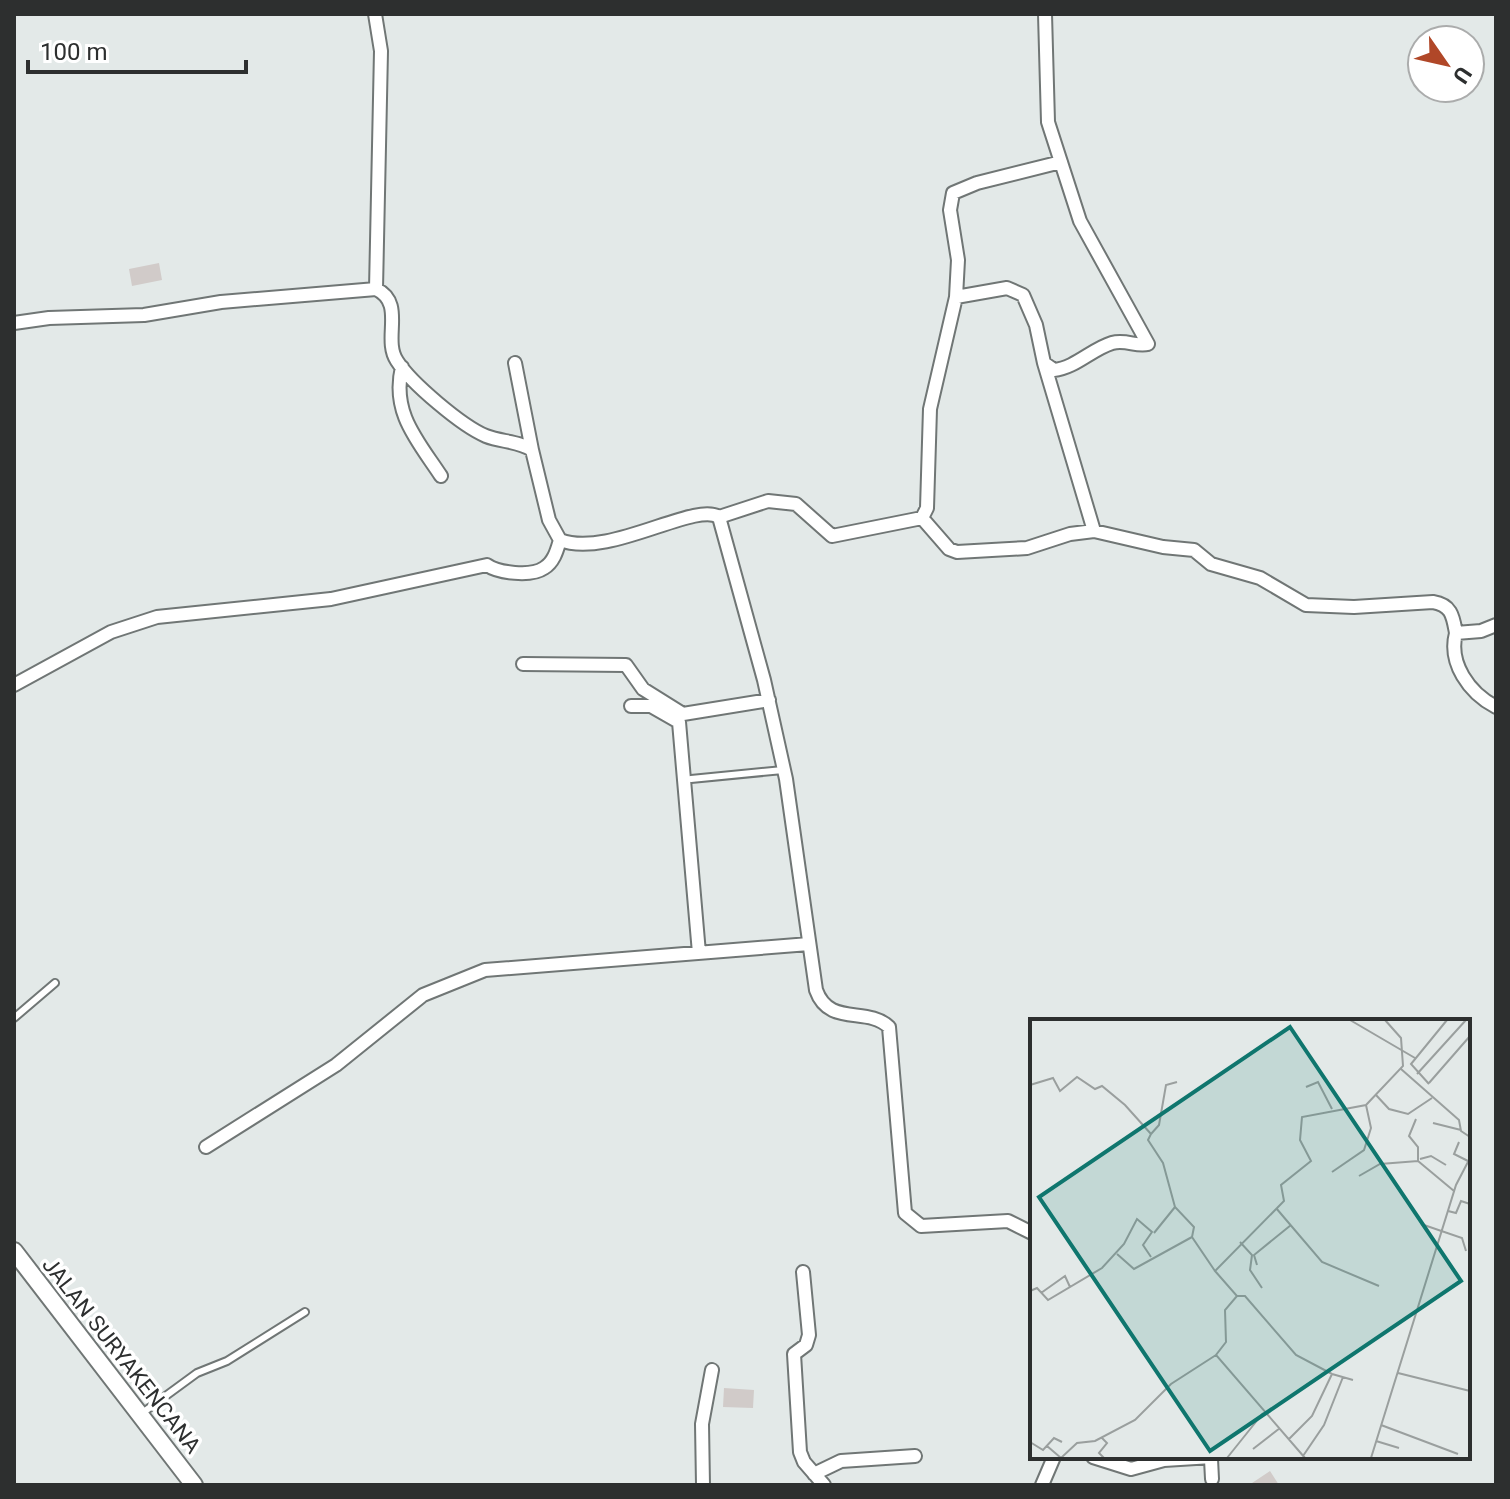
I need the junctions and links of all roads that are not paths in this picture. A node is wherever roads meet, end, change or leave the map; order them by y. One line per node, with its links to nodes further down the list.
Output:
1 (375, 14): 4 (street)
2 (1045, 14): 3 (street)
3 (1061, 162): 5 (street); 8 (street)
4 (376, 289): 6 (street); 9 (street)
5 (956, 297): 8 (street); 13 (street)
6 (14, 323)
7 (515, 363): 10 (street)
8 (1044, 363): 14 (street)
9 (402, 367): 10 (street); 11 (street)
10 (532, 450): 15 (street)
11 (441, 476)
12 (719, 517): 13 (street); 15 (street); 20 (street)
13 (922, 518): 14 (street)
14 (1094, 531): 17 (street)
15 (560, 540): 19 (street)
16 (1496, 625): 17 (street)
17 (1456, 633): 22 (street)
18 (523, 664): 20 (street)
19 (14, 685)
20 (769, 700): 23 (street)
21 (631, 706): 26 (street)
22 (1496, 707)
23 (780, 770): 24 (lane); 25 (street)
24 (691, 779)
25 (809, 944): 26 (street); 30 (street)
26 (699, 953): 29 (street)
27 (55, 983): 28 (lane)
28 (14, 1018)
29 (206, 1147)
30 (1030, 1232)
31 (14, 1251): 35 (street, JALAN SURYAKENCANA)
32 (803, 1272): 41 (street)
33 (305, 1312): 35 (lane)
34 (712, 1370): 44 (street)
35 (141, 1414): 43 (street, JALAN SURYAKENCANA)
36 (915, 1456): 41 (street)
37 (1053, 1459): 46 (street)
38 (1099, 1459): 39 (street)
39 (1188, 1459)
40 (1212, 1459): 42 (street)
41 (814, 1474): 45 (street)
42 (1212, 1479)
43 (194, 1485)
44 (703, 1485)
45 (824, 1485)
46 (1042, 1485)

